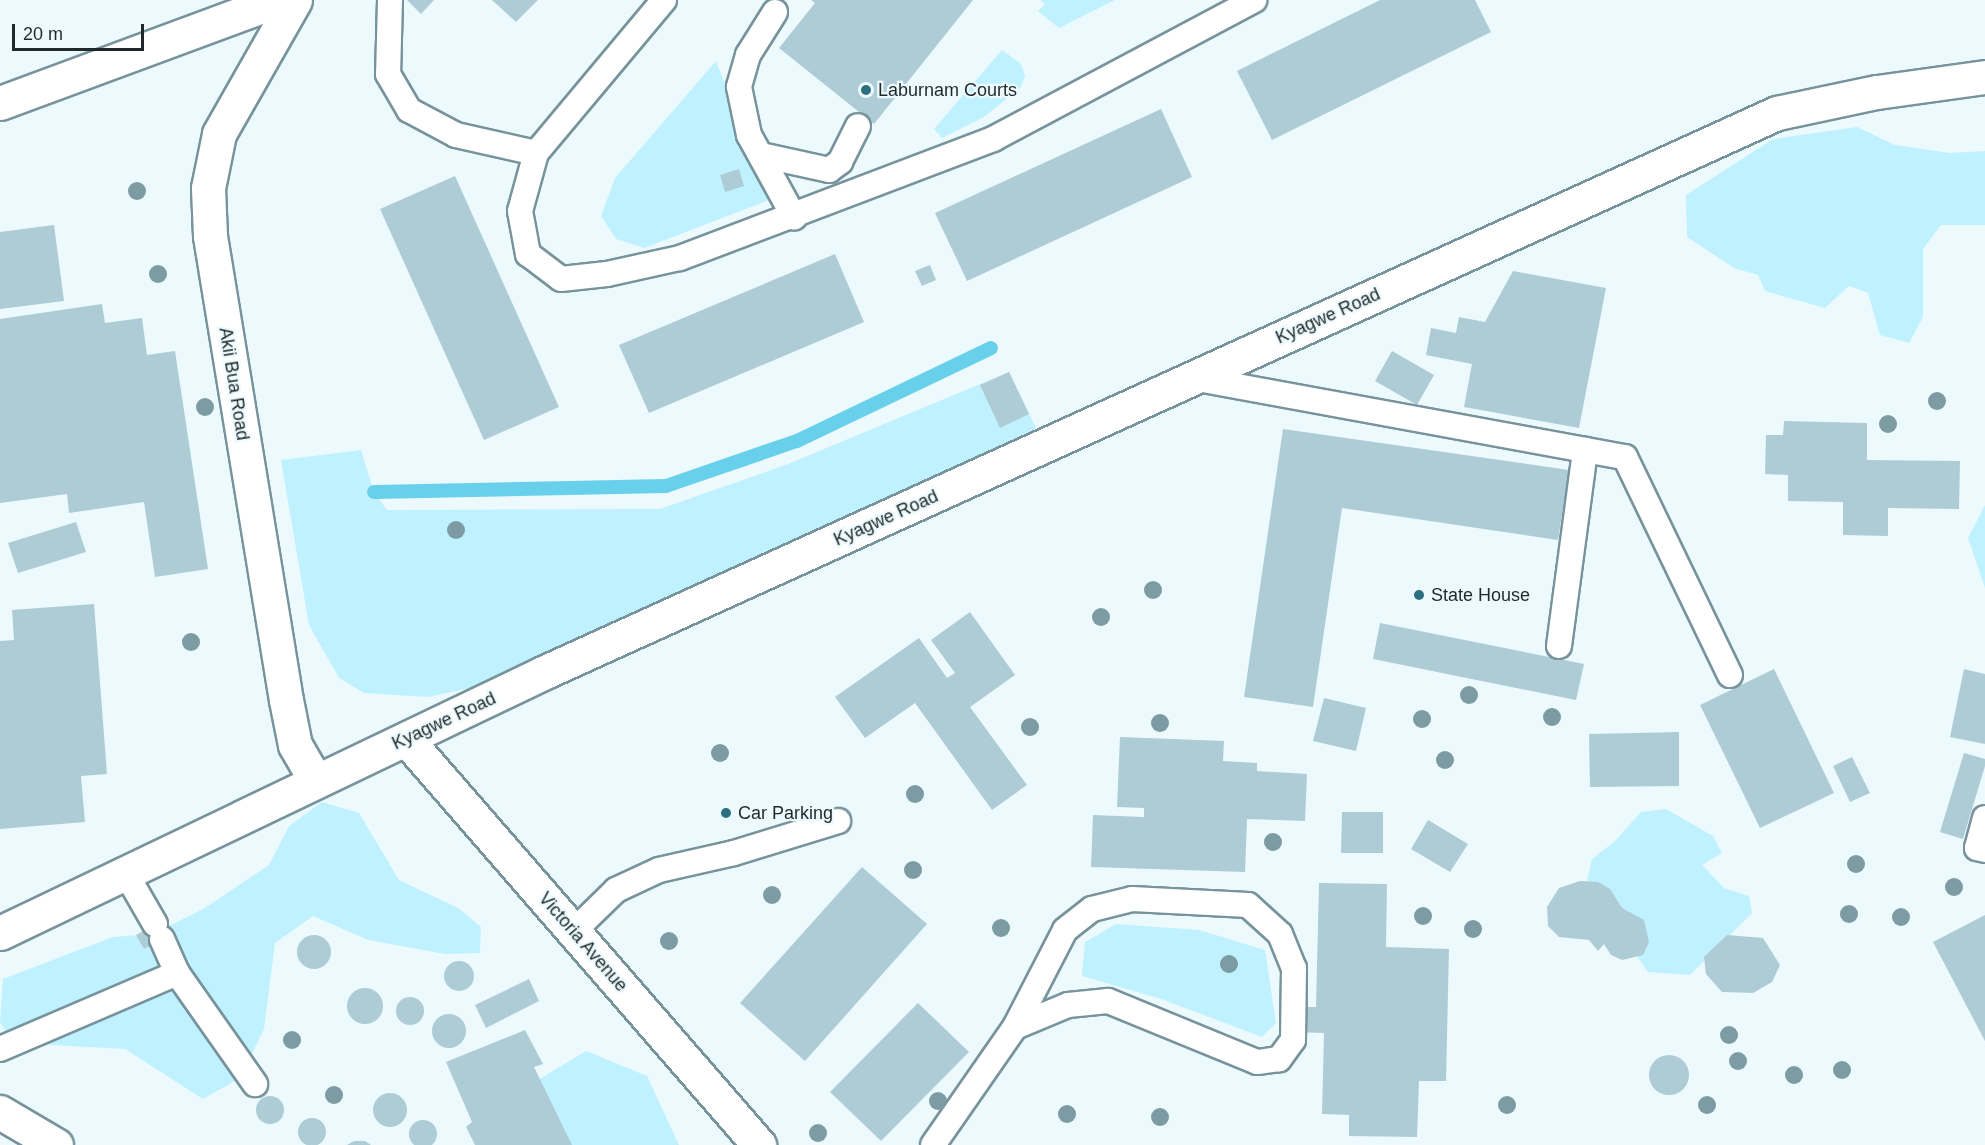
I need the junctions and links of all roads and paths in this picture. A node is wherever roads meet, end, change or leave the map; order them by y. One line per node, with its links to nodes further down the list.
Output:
1 (278, 0): 8 (street)
2 (294, 0): 18 (street, Akii Bua Road)
3 (390, 0): 10 (lane)
4 (664, 0): 10 (lane)
5 (1254, 0): 12 (lane)
6 (775, 12): 11 (lane)
7 (1985, 77): 13 (street, Kyagwe Road)
8 (0, 103)
9 (858, 126): 11 (lane)
10 (536, 153): 12 (lane)
11 (761, 155): 12 (lane)
12 (794, 217)
13 (1193, 378): 14 (lane); 17 (street, Kyagwe Road)
14 (1585, 450): 15 (lane); 16 (lane)
15 (1559, 646)
16 (1730, 675)
17 (407, 740): 18 (street, Kyagwe Road); 23 (street, Victoria Avenue)
18 (315, 779): 22 (street, Kyagwe Road)
19 (1985, 818): 21 (lane)
20 (838, 821): 23 (lane)
21 (1985, 850)
22 (125, 872): 24 (street, Kyagwe Road); 25 (lane)
23 (573, 932): 31 (street, Victoria Avenue)
24 (0, 933)
25 (177, 973): 27 (lane); 28 (lane)
26 (1015, 1027): 26 (lane); 32 (lane)
27 (0, 1049)
28 (255, 1083)
29 (0, 1112): 30 (street)
30 (56, 1145)
31 (759, 1145)
32 (933, 1145)

